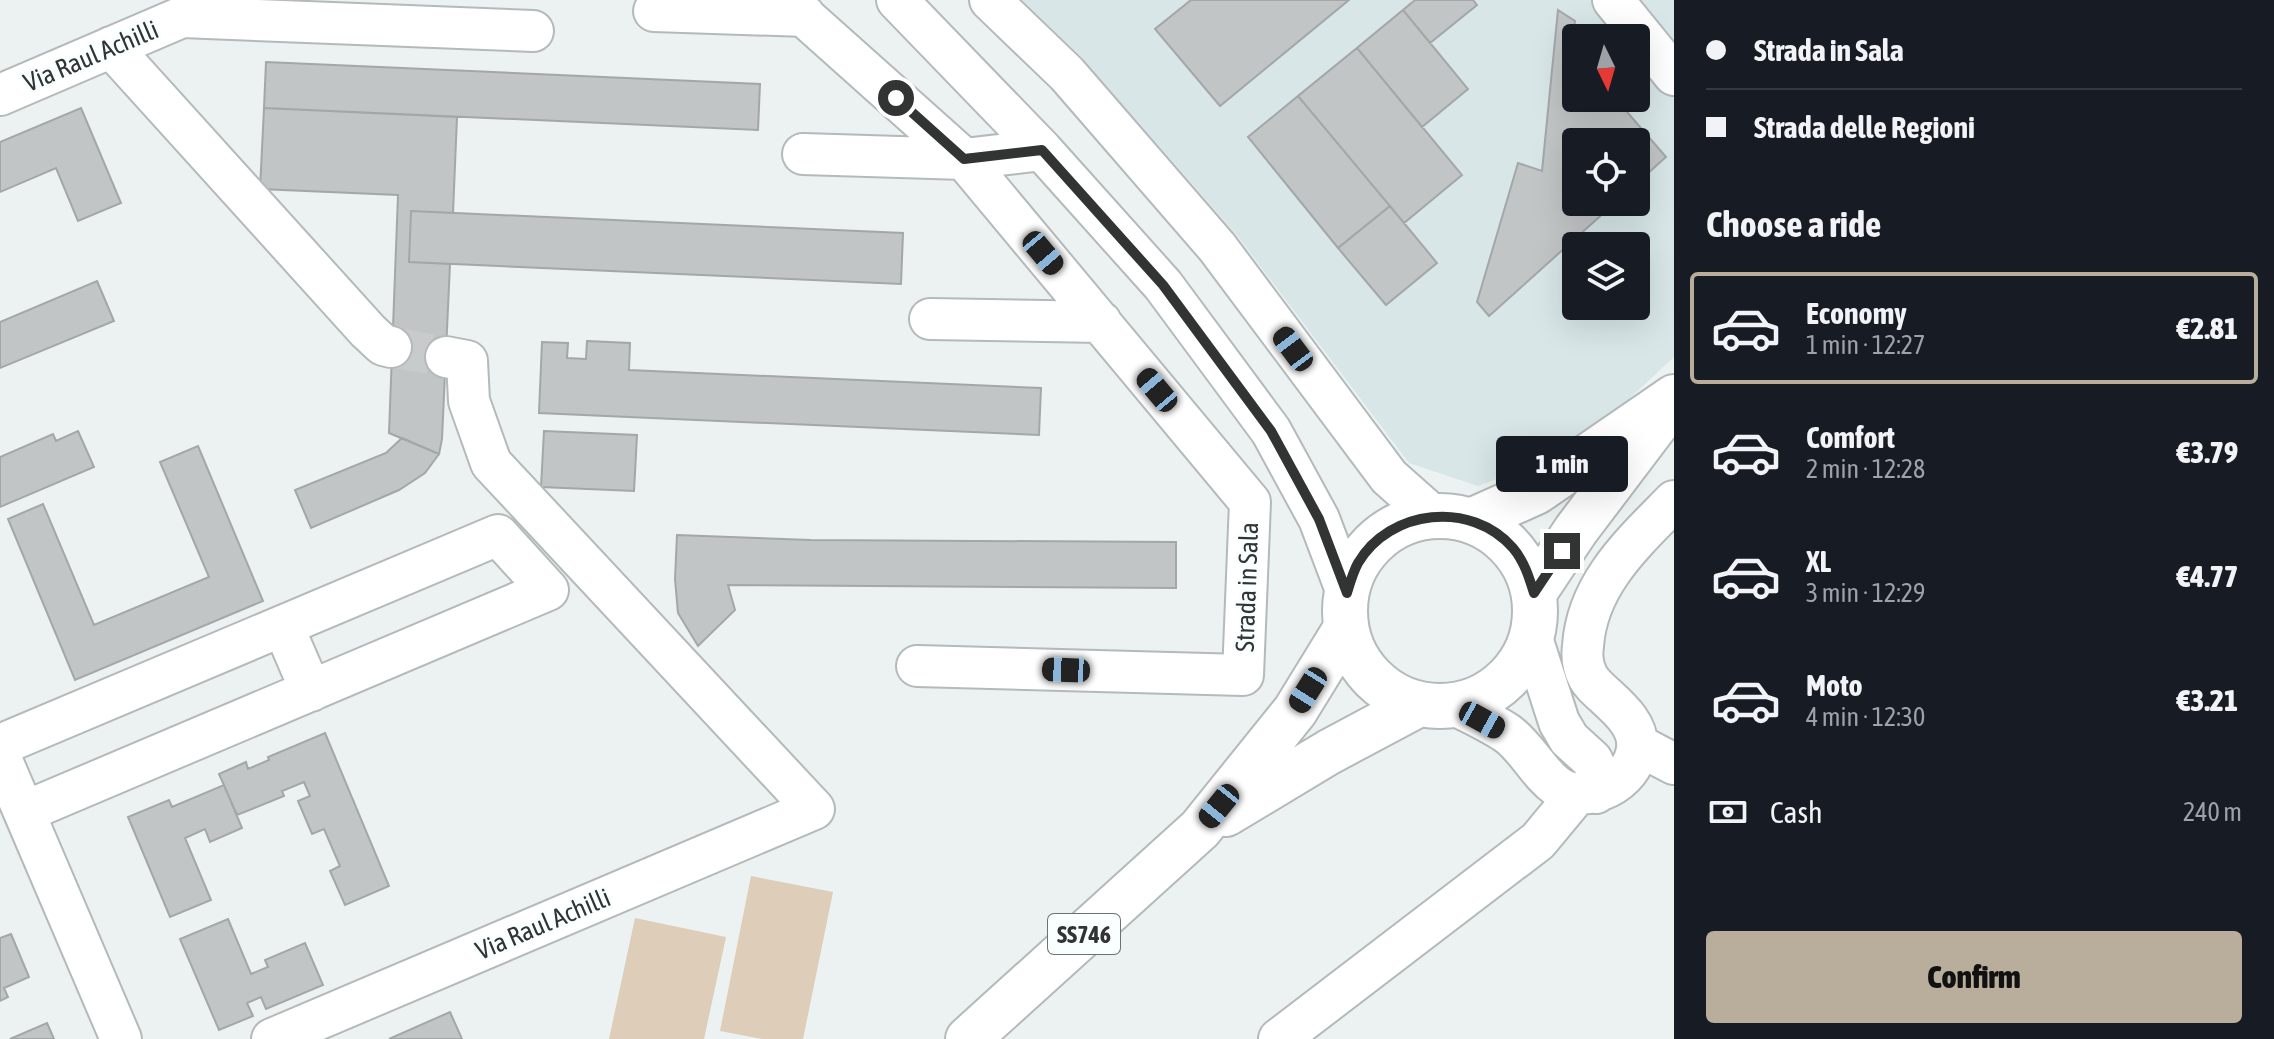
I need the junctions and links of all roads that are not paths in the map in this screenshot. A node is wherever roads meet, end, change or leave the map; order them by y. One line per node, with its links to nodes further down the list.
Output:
1 (897, 0): 9 (street)
2 (990, 0): 20 (street)
3 (1613, 0): 8 (street)
4 (796, 8): 5 (street, Strada in Sala); 13 (street, Strada in Sala)
5 (654, 11)
6 (533, 31): 7 (street, Via Raul Achilli)
7 (111, 47): 10 (street, Via Raul Achilli); 16 (street)
8 (1674, 75)
9 (979, 85): 11 (street); 13 (street)
10 (0, 95)
11 (1042, 150): 13 (street); 22 (street)
12 (803, 154): 13 (street)
13 (964, 159): 15 (street, Strada in Sala)
14 (930, 319): 15 (street)
15 (1101, 322): 25 (street, Strada in Sala)
16 (391, 347)
17 (446, 357): 37 (street, Via Raul Achilli)
18 (1674, 399): 20 (main road, SS746); 21 (main road, SS746)
19 (1674, 501): 28 (street)
20 (1452, 518): 21 (main road, SS746); 22 (main road, SS746)
21 (1534, 593): 24 (main road, SS746)
22 (1346, 610): 27 (main road); 35 (main road, SS746)
23 (283, 626): 26 (street); 26 (street); 30 (street)
24 (1532, 638): 27 (main road, SS746); 29 (street)
25 (917, 666)
26 (311, 691): 34 (street)
27 (1437, 704): 33 (street); 35 (main road, SS746)
28 (1620, 710): 29 (street); 31 (street)
29 (1569, 739): 33 (street)
30 (0, 745)
31 (1659, 755): 33 (street)
32 (0, 756): 34 (street)
33 (1586, 794): 39 (street)
34 (24, 812): 36 (street)
35 (1200, 829): 38 (main road, SS746)
36 (121, 1039)
37 (272, 1039)
38 (968, 1039)
39 (1279, 1039)

